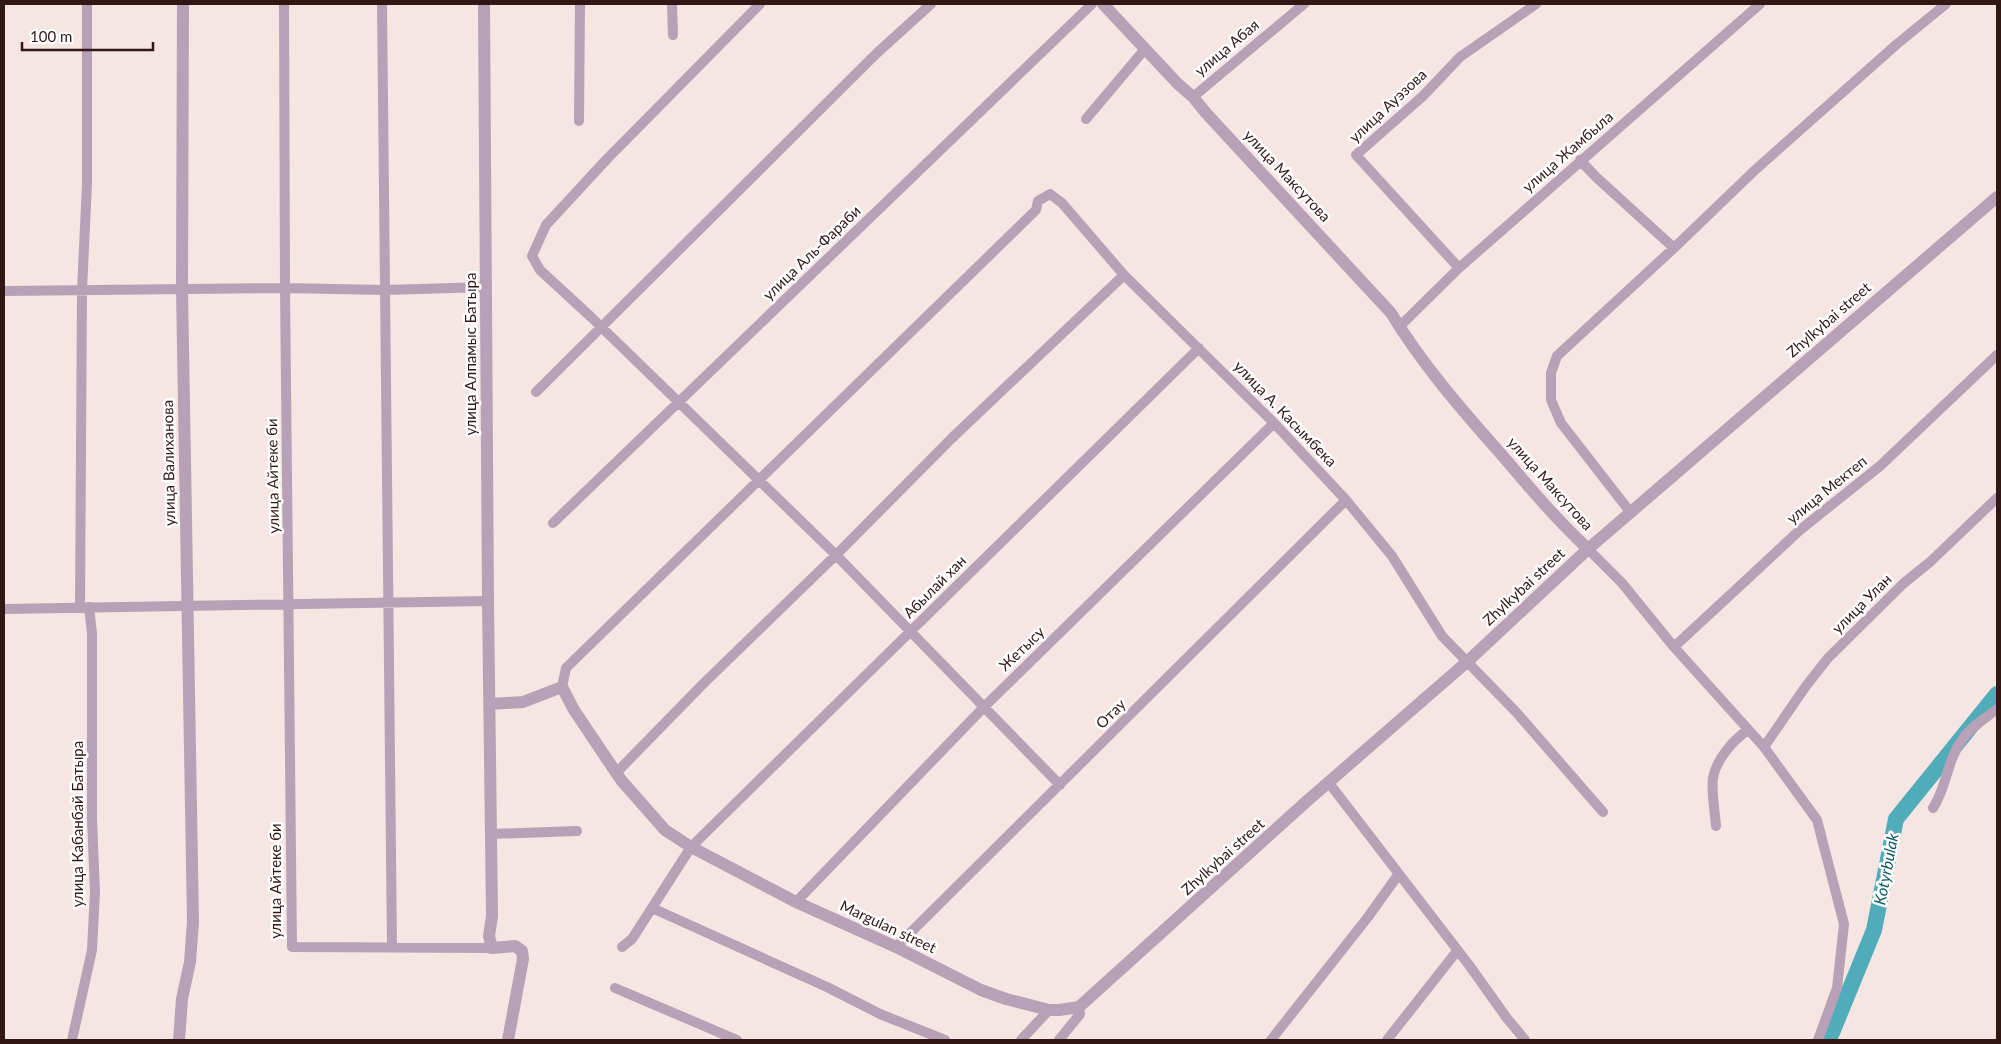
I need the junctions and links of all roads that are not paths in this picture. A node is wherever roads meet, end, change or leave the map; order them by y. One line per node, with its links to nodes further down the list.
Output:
1 (86, 4): 29 (street, улица Кабанбай Батыра)
2 (183, 4): 28 (street, улица Валиханова)
3 (284, 4): 27 (street, улица Айтеке би)
4 (382, 4): 30 (street)
5 (484, 4): 26 (street, улица Алпамыс Батыра)
6 (580, 4): 20 (street)
7 (672, 4): 16 (street)
8 (760, 4): 32 (street)
9 (930, 4): 32 (street)
10 (1092, 4): 37 (street, улица Аль-Фараби)
11 (1103, 4): 17 (street, улица Максутова)
12 (1304, 4): 18 (street, улица Абая)
13 (1536, 4): 24 (street, улица Ауэзова)
14 (1760, 4): 21 (street, улица Жамбыла)
15 (1946, 4): 23 (street)
16 (673, 35)
17 (1145, 49): 18 (street, улица Максутова); 19 (street)
18 (1193, 97): 33 (street, улица Максутова)
19 (1086, 119)
20 (579, 121)
21 (1580, 160): 23 (street); 24 (street, улица Жамбыла)
22 (1996, 202): 42 (street, Zhylkybai street)
23 (1674, 248): 42 (street)
24 (1459, 268): 33 (street, улица Жамбыла)
25 (1124, 275): 34 (street, улица А. Касымбека); 39 (street, улица А. Касымбека); 45 (street)
26 (487, 287): 30 (street); 46 (street, улица Алпамыс Батыра)
27 (285, 288): 28 (street); 30 (street); 48 (street, улица Айтеке би)
28 (182, 289): 29 (street); 49 (street, улица Валиханова)
29 (82, 290): 31 (street); 50 (street, улица Кабанбай Батыра)
30 (384, 290): 47 (street)
31 (4, 291)
32 (601, 327): 36 (street); 37 (street)
33 (1399, 327): 44 (street, улица Максутова)
34 (1199, 348): 38 (street, улица А. Касымбека); 52 (street, Абылай хан)
35 (1997, 355): 53 (street, улица Мектеп)
36 (536, 392)
37 (679, 402): 39 (street); 43 (street, улица Аль-Фараби)
38 (1274, 422): 41 (street, улица А. Касымбека); 57 (street, Жетысу)
39 (759, 479): 45 (street); 55 (street)
40 (1997, 498): 60 (street, улица Улан)
41 (1346, 500): 54 (street, улица А. Касымбека); 63 (street, Отау)
42 (1631, 512): 44 (street, Zhylkybai street)
43 (553, 524)
44 (1588, 549): 53 (street, улица Максутова); 54 (street, Zhylkybai street)
45 (836, 555): 52 (street); 61 (street)
46 (488, 601): 47 (street); 56 (street, улица Алпамыс Батыра)
47 (389, 604): 48 (street); 73 (street)
48 (290, 605): 49 (street); 73 (street, улица Айтеке би)
49 (188, 606): 50 (street); 82 (street, улица Валиханова)
50 (84, 607): 51 (street); 81 (street, улица Кабанбай Батыра)
51 (4, 609)
52 (911, 632): 57 (street); 69 (street, Абылай хан)
53 (1674, 647): 59 (street, улица Максутова)
54 (1468, 661): 62 (street, Zhylkybai street); 65 (street, улица А. Касымбека)
55 (562, 687): 56 (street); 61 (street, Margulan street)
56 (490, 704): 68 (street, улица Алпамыс Батыра)
57 (985, 706): 63 (street); 71 (street, Жетысу)
58 (1997, 709): 64 (street)
59 (1748, 730): 60 (street, улица Максутова); 66 (street)
60 (1764, 747): 91 (street, улица Максутова)
61 (617, 772): 69 (street, Margulan street)
62 (1329, 783): 70 (street); 79 (street, Zhylkybai street)
63 (1060, 785): 75 (street, Отау)
64 (1933, 808)
65 (1603, 812)
66 (1716, 826)
67 (577, 831): 68 (street)
68 (490, 834): 76 (street, улица Алпамыс Батыра)
69 (691, 847): 71 (street, Margulan street); 72 (street, Абылай хан)
70 (1398, 875): 77 (street); 88 (street)
71 (796, 902): 75 (street, Margulan street)
72 (652, 908): 74 (street, Абылай хан); 85 (street)
73 (392, 947): 76 (street)
74 (622, 947)
75 (896, 947): 80 (street, Margulan street)
76 (492, 948): 83 (street)
77 (1457, 951): 89 (street); 90 (street)
78 (615, 988): 84 (street)
79 (1079, 1007): 80 (street, Margulan street); 87 (street)
80 (1049, 1010): 86 (street)
81 (72, 1040)
82 (179, 1040)
83 (508, 1040)
84 (737, 1040)
85 (945, 1040)
86 (1021, 1040)
87 (1059, 1040)
88 (1271, 1040)
89 (1387, 1040)
90 (1525, 1040)
91 (1818, 1040)

